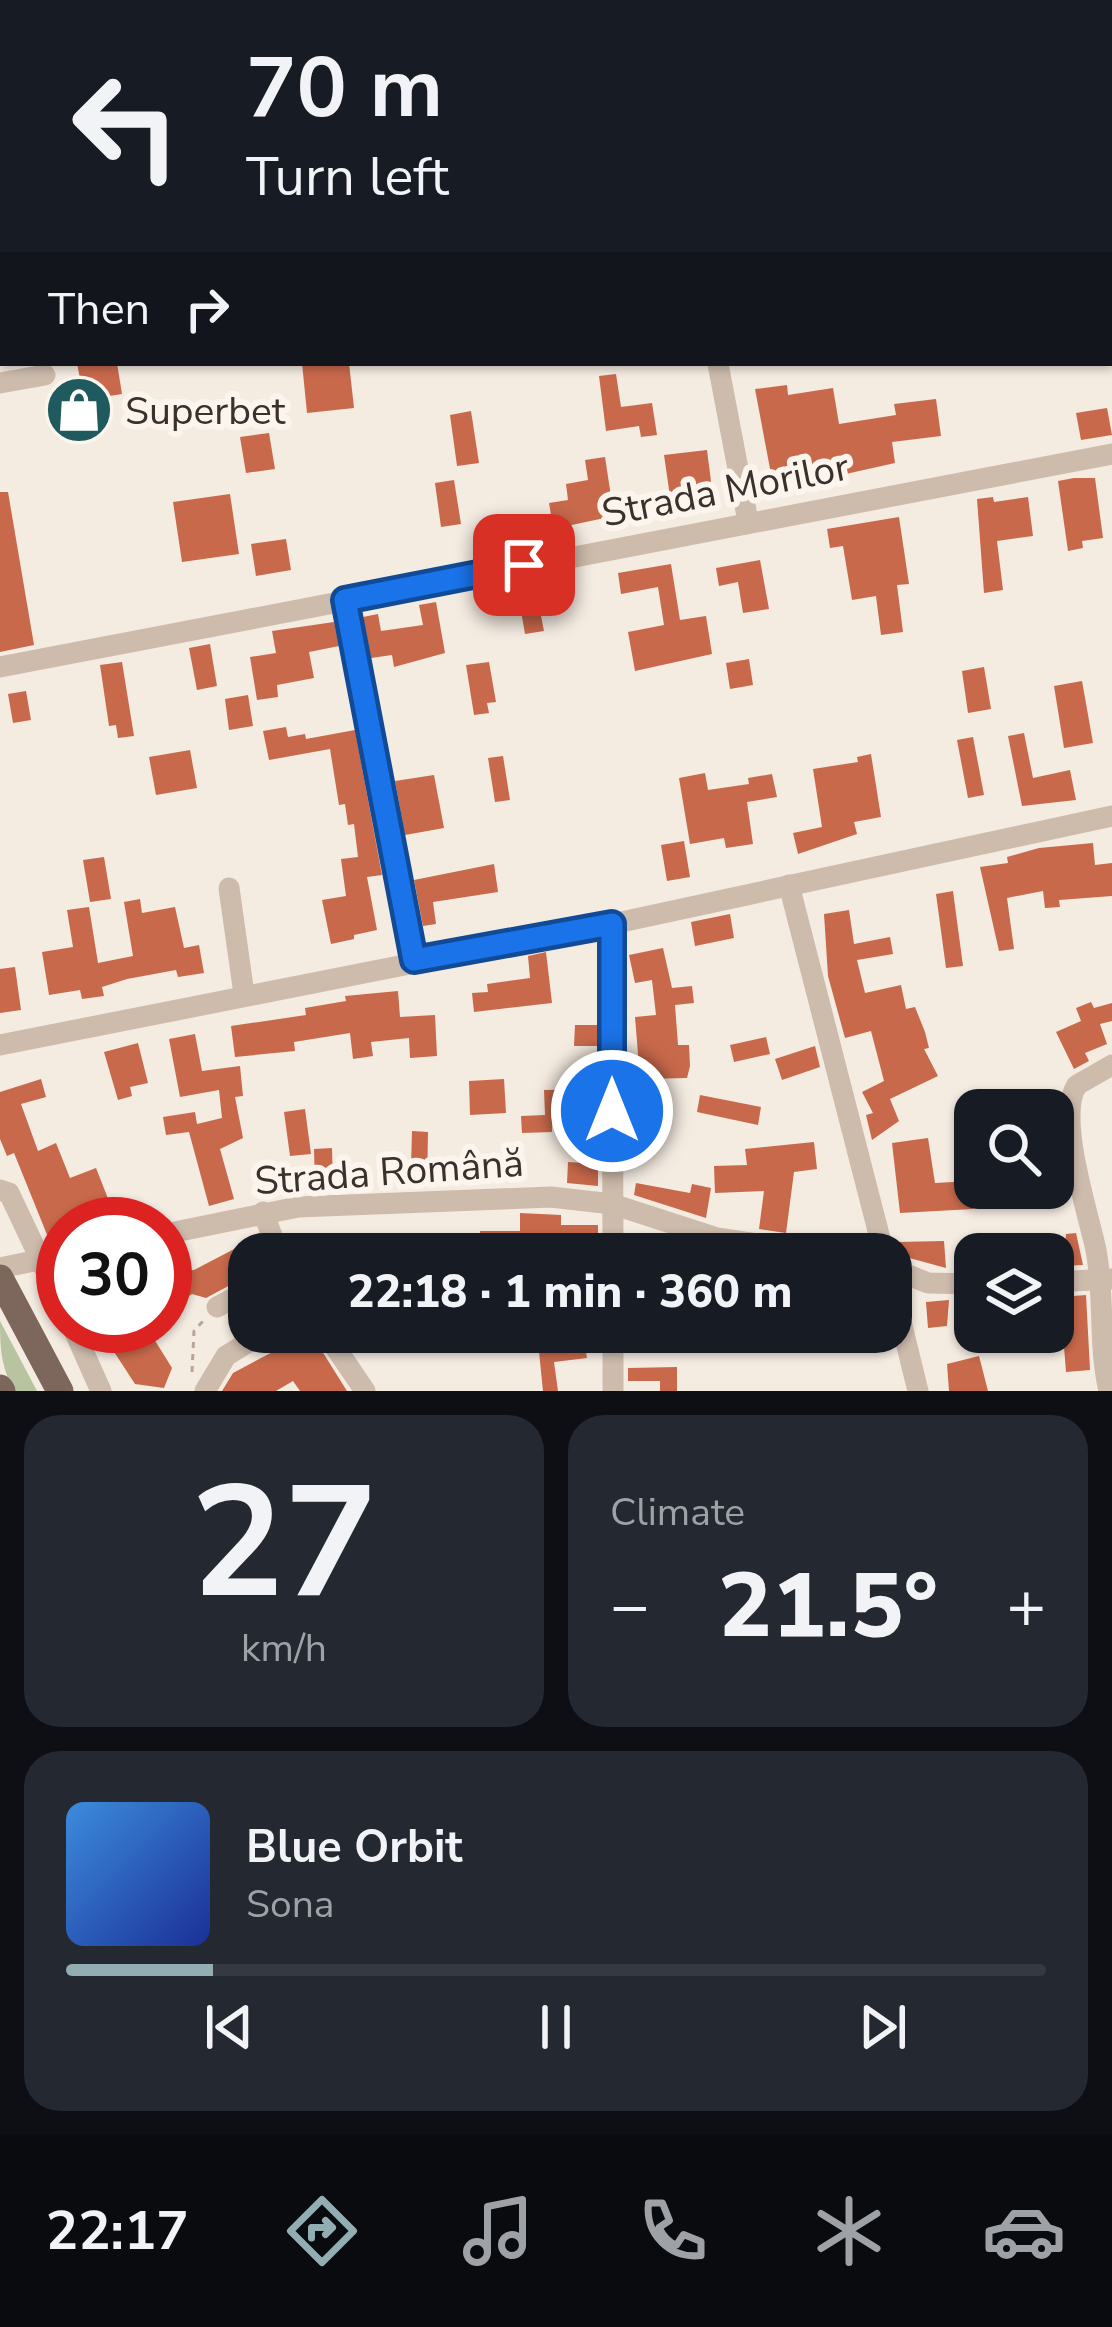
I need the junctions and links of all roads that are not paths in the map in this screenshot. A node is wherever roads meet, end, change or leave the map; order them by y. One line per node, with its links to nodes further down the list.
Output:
1 (718, 366): 5 (street)
2 (45, 374): 3 (street)
3 (0, 383)
4 (1112, 454): 5 (street, Strada Morilor)
5 (748, 521): 6 (street, Strada Morilor)
6 (345, 600): 7 (street, Strada Morilor); 12 (street)
7 (0, 667)
8 (1112, 816): 9 (street)
9 (789, 885): 11 (street); 24 (street)
10 (229, 888): 13 (street)
11 (612, 924): 12 (street); 17 (street)
12 (414, 960): 13 (street)
13 (244, 994): 14 (street)
14 (0, 1046)
15 (1112, 1065): 29 (street)
16 (0, 1190): 20 (street)
17 (612, 1204): 18 (street, Strada Română); 22 (street); 23 (street, Strada Română)
18 (263, 1211): 19 (street, Strada Română); 21 (street)
19 (192, 1228)
20 (36, 1233)
21 (271, 1233)
22 (613, 1233)
23 (702, 1233)
24 (879, 1233)
25 (36, 1260): 26 (street)
26 (0, 1268)
27 (912, 1276): 31 (street)
28 (0, 1278): 39 (main road)
29 (1106, 1279): 30 (street); 45 (street)
30 (1074, 1281)
31 (954, 1283)
32 (228, 1300): 33 (street)
33 (217, 1306)
34 (84, 1353): 40 (street)
35 (231, 1353): 41 (street)
36 (339, 1353): 42 (street)
37 (613, 1353): 43 (street)
38 (909, 1353): 44 (street)
39 (60, 1391)
40 (101, 1391)
41 (205, 1391)
42 (365, 1391)
43 (613, 1391)
44 (918, 1391)
45 (1109, 1391)

